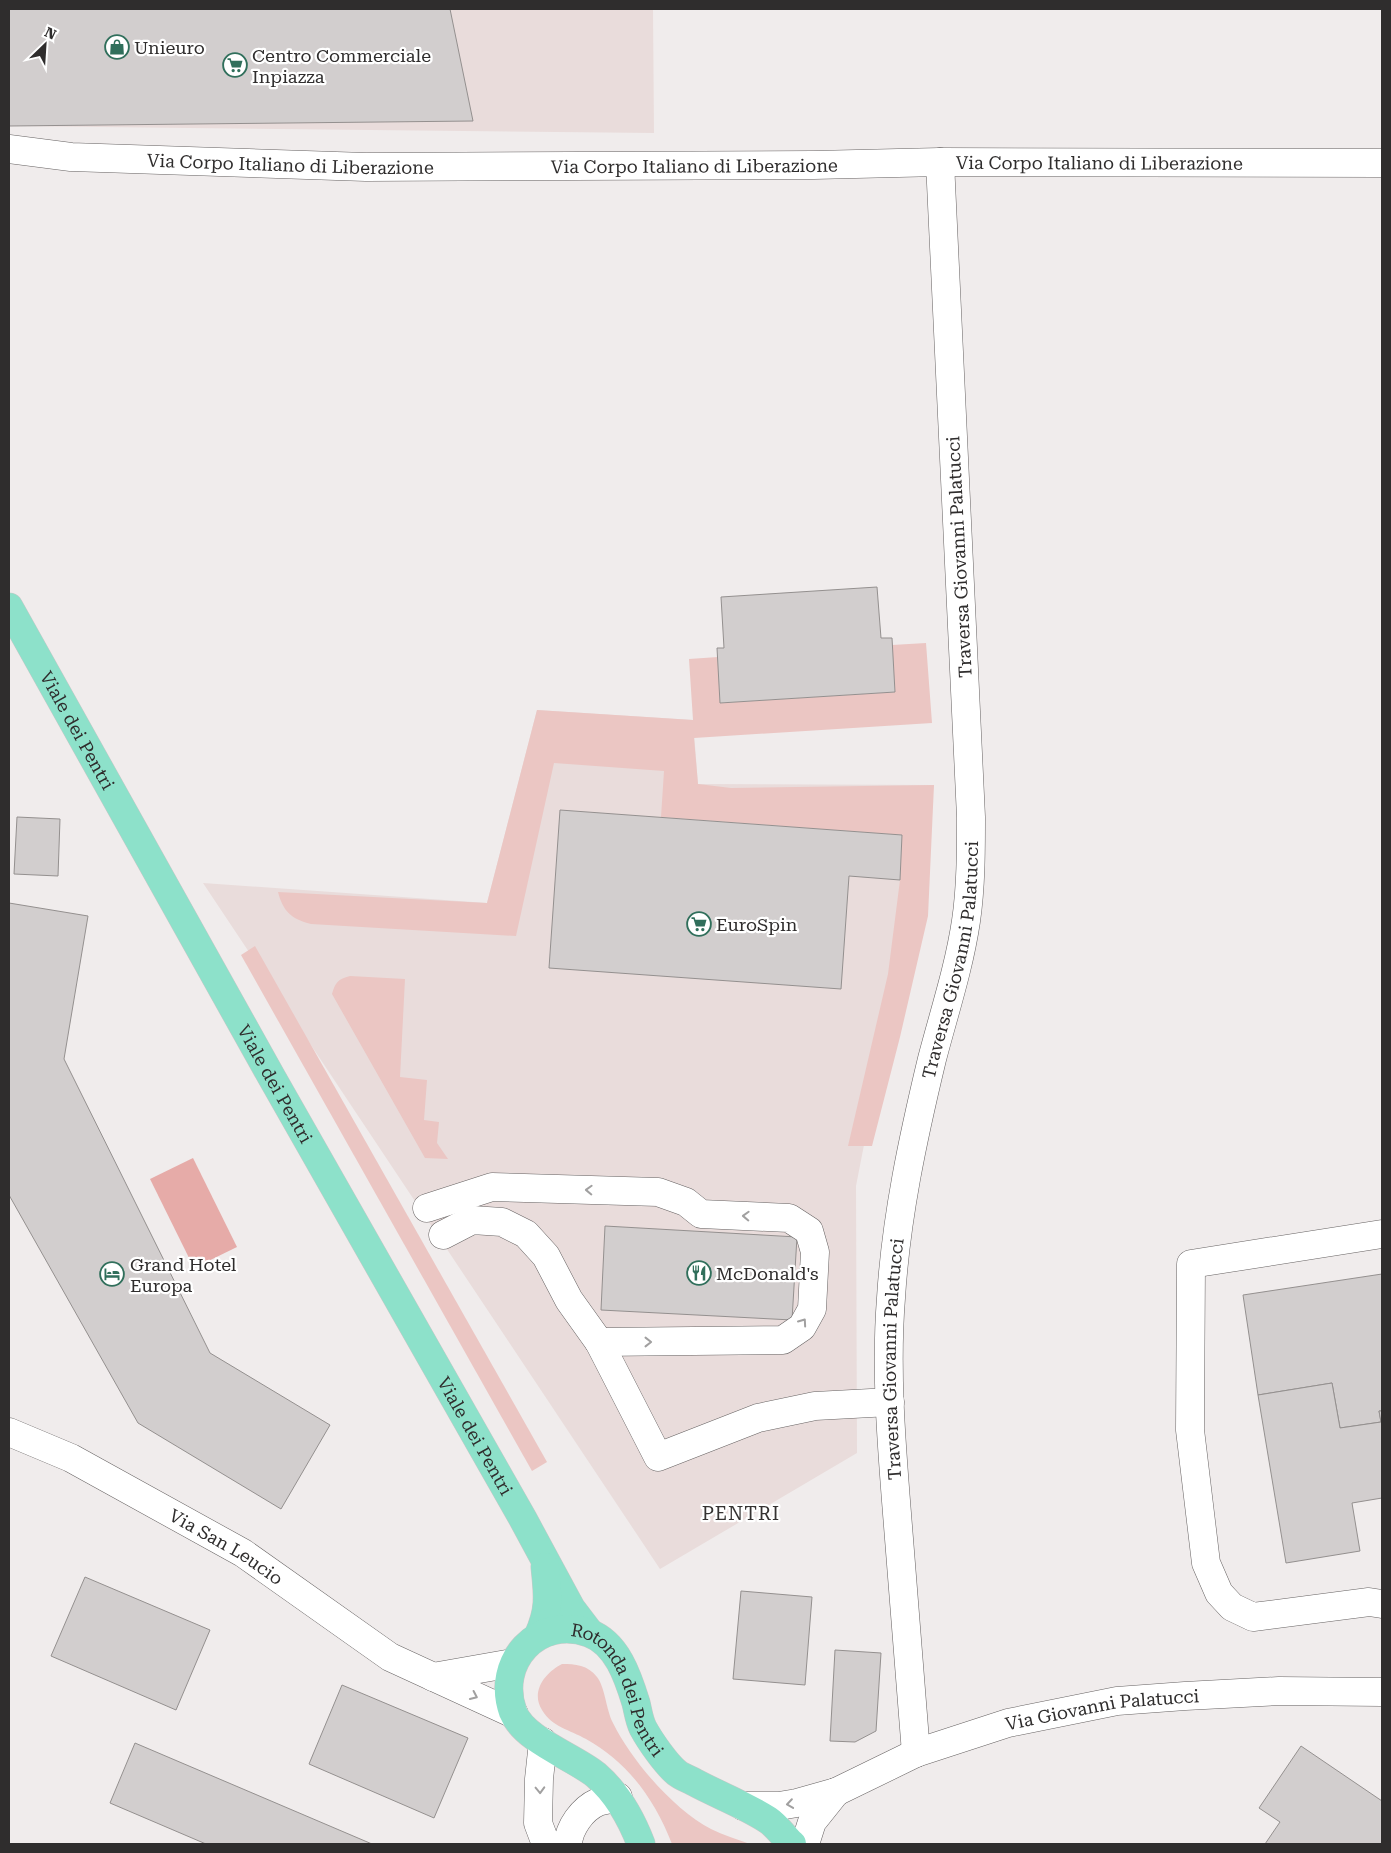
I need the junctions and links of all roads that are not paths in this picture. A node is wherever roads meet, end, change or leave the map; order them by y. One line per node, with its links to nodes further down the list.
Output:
1 (9, 149): 2 (street, Via Corpo Italiano di Liberazione)
2 (940, 162): 3 (street, Via Corpo Italiano di Liberazione); 9 (street, Traversa Giovanni Palatucci)
3 (1382, 163)
4 (9, 607): 11 (main road, Viale dei Pentri)
5 (427, 1208): 8 (street, one-way to 5)
6 (1382, 1234): 12 (street)
7 (443, 1235): 8 (street)
8 (599, 1342): 9 (street)
9 (890, 1402): 20 (street, Traversa Giovanni Palatucci)
10 (9, 1432): 16 (street, Via San Leucio)
11 (544, 1558): 13 (main road, Viale dei Pentri); 14 (main road, Viale dei Pentri)
12 (1382, 1604)
13 (590, 1633): 14 (main road, Rotonda dei Pentri); 23 (main road, Rotonda dei Pentri)
14 (538, 1636): 15 (main road, Rotonda dei Pentri)
15 (513, 1663): 16 (street); 18 (main road)
16 (434, 1677): 18 (street, Via San Leucio, one-way to 18)
17 (1382, 1692): 20 (street, Via Giovanni Palatucci)
18 (514, 1714): 19 (main road)
19 (543, 1742): 22 (main road); 24 (street, one-way to 24)
20 (916, 1753): 21 (street, Via Giovanni Palatucci)
21 (836, 1792): 23 (street, Via Giovanni Palatucci, one-way to 23); 28 (street, Via Giovanni Palatucci)
22 (618, 1797): 25 (street); 26 (main road)
23 (742, 1806): 27 (main road, Rotonda dei Pentri)
24 (550, 1844)
25 (568, 1844)
26 (641, 1844)
27 (792, 1844)
28 (805, 1844)

